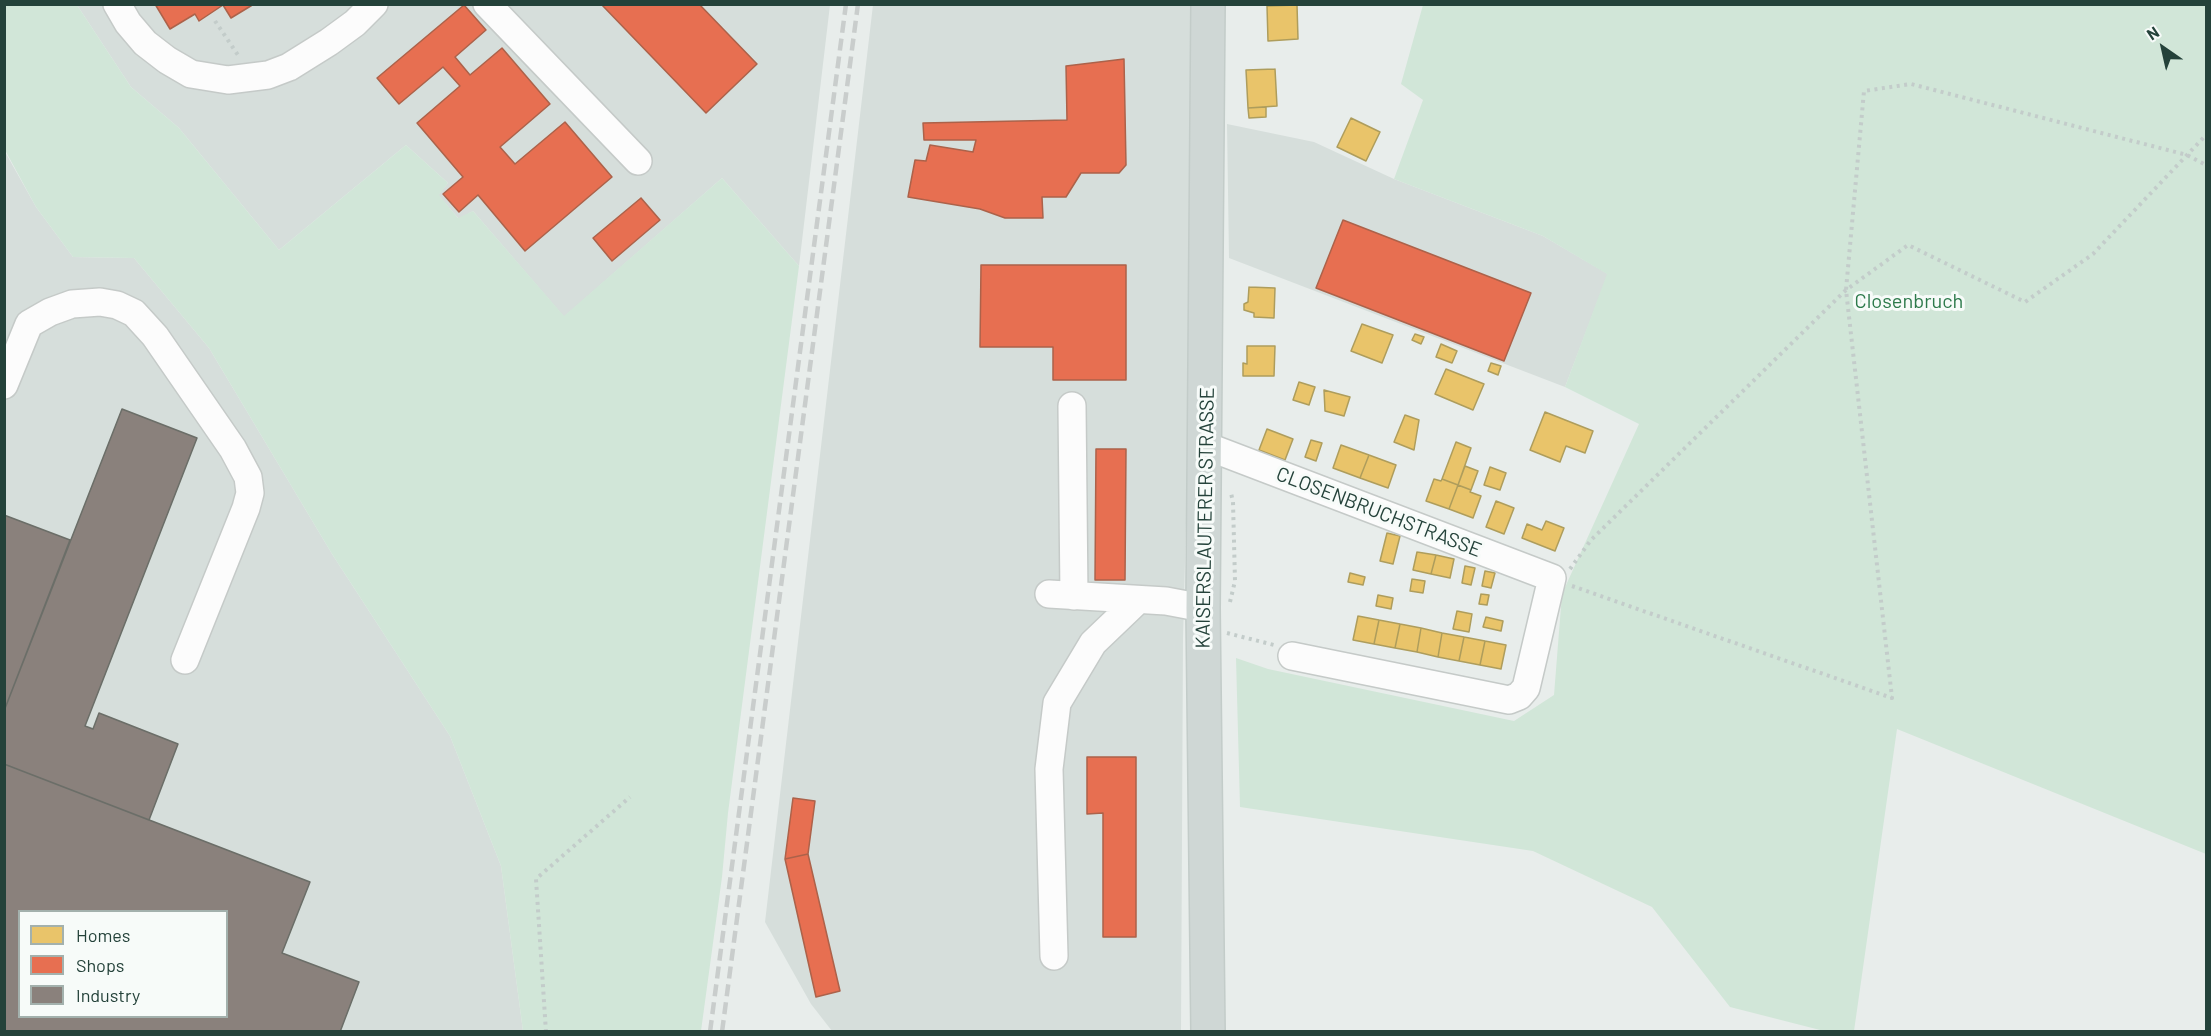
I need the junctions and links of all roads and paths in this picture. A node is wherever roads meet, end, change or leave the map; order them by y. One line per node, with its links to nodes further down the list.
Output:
1 (117, 4): 6 (street)
2 (374, 4): 6 (street)
3 (487, 4): 9 (street)
4 (1208, 4): 14 (main road, KAISERSLAUTERER STRASSE)
5 (215, 21): 6 (path)
6 (253, 78)
7 (2206, 135): 8 (path)
8 (2187, 155): 10 (path); 11 (path); 11 (path)
9 (638, 161)
10 (2206, 165)
11 (1846, 290): 15 (path); 15 (path)
12 (4, 385): 19 (street)
13 (1072, 406): 16 (street)
14 (1206, 446): 15 (street, CLOSENBRUCHSTRASSE); 17 (main road, KAISERSLAUTERER STRASSE)
15 (1557, 580): 18 (street)
16 (1138, 600): 17 (street); 21 (street)
17 (1203, 608): 18 (path); 23 (main road, KAISERSLAUTERER STRASSE)
18 (1292, 656)
19 (185, 660)
20 (630, 797): 22 (path)
21 (1054, 956)
22 (546, 1032)
23 (1208, 1032)

